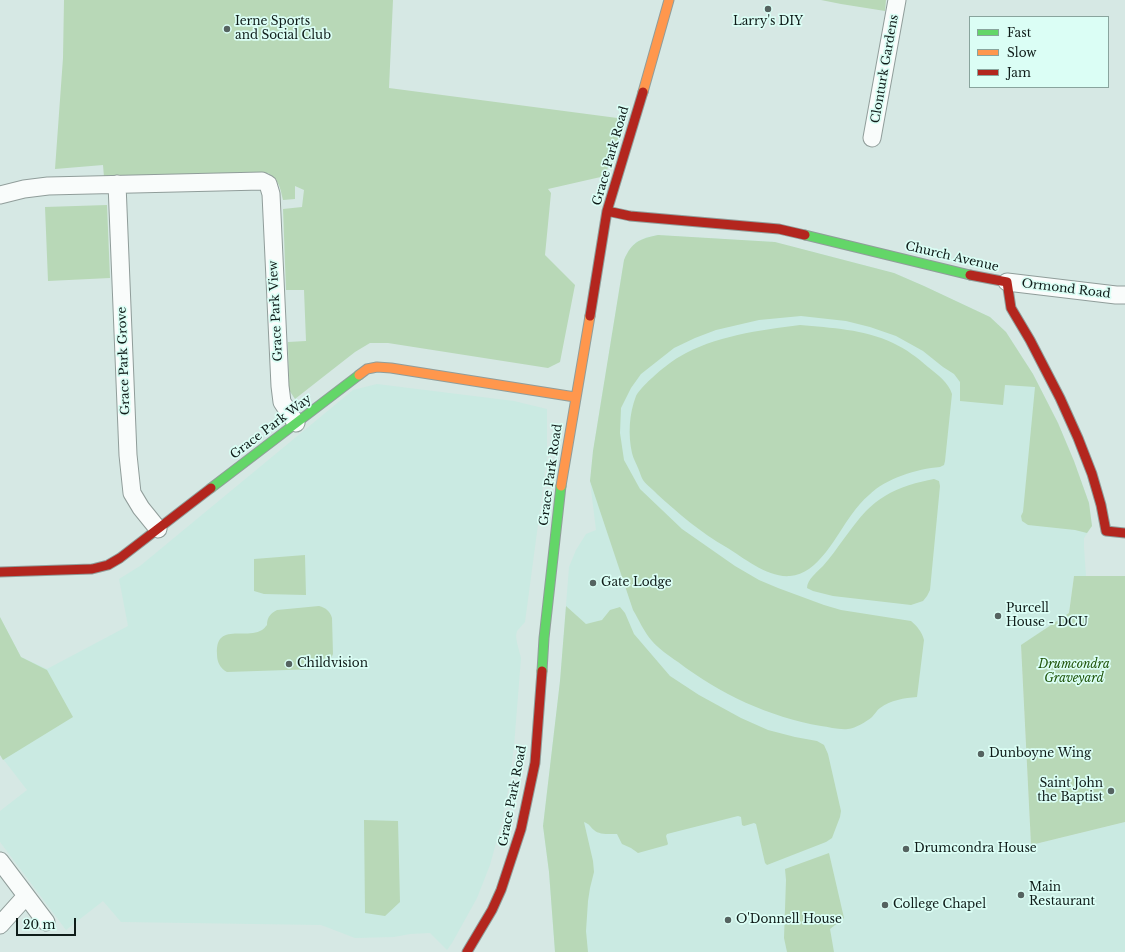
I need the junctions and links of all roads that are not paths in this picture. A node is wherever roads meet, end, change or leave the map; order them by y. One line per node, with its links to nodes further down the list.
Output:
1 (669, 0): 6 (street, Grace Park Road)
2 (897, 0): 3 (street, Clonturk Gardens)
3 (872, 138)
4 (117, 184): 5 (street); 10 (street, Grace Park View); 11 (street, Grace Park Grove)
5 (0, 195)
6 (607, 211): 7 (street, Church Avenue); 9 (street, Grace Park Road)
7 (1006, 282): 8 (street, Ormond Road); 12 (street, Church Avenue)
8 (1125, 295)
9 (575, 397): 10 (street, Grace Park Way); 18 (street, Grace Park Road)
10 (296, 423): 11 (street, Grace Park Way)
11 (158, 529): 13 (street, Grace Park Way)
12 (1125, 533)
13 (0, 572)
14 (0, 861): 15 (street)
15 (26, 896): 16 (street); 17 (street)
16 (46, 922)
17 (0, 925)
18 (467, 952)

